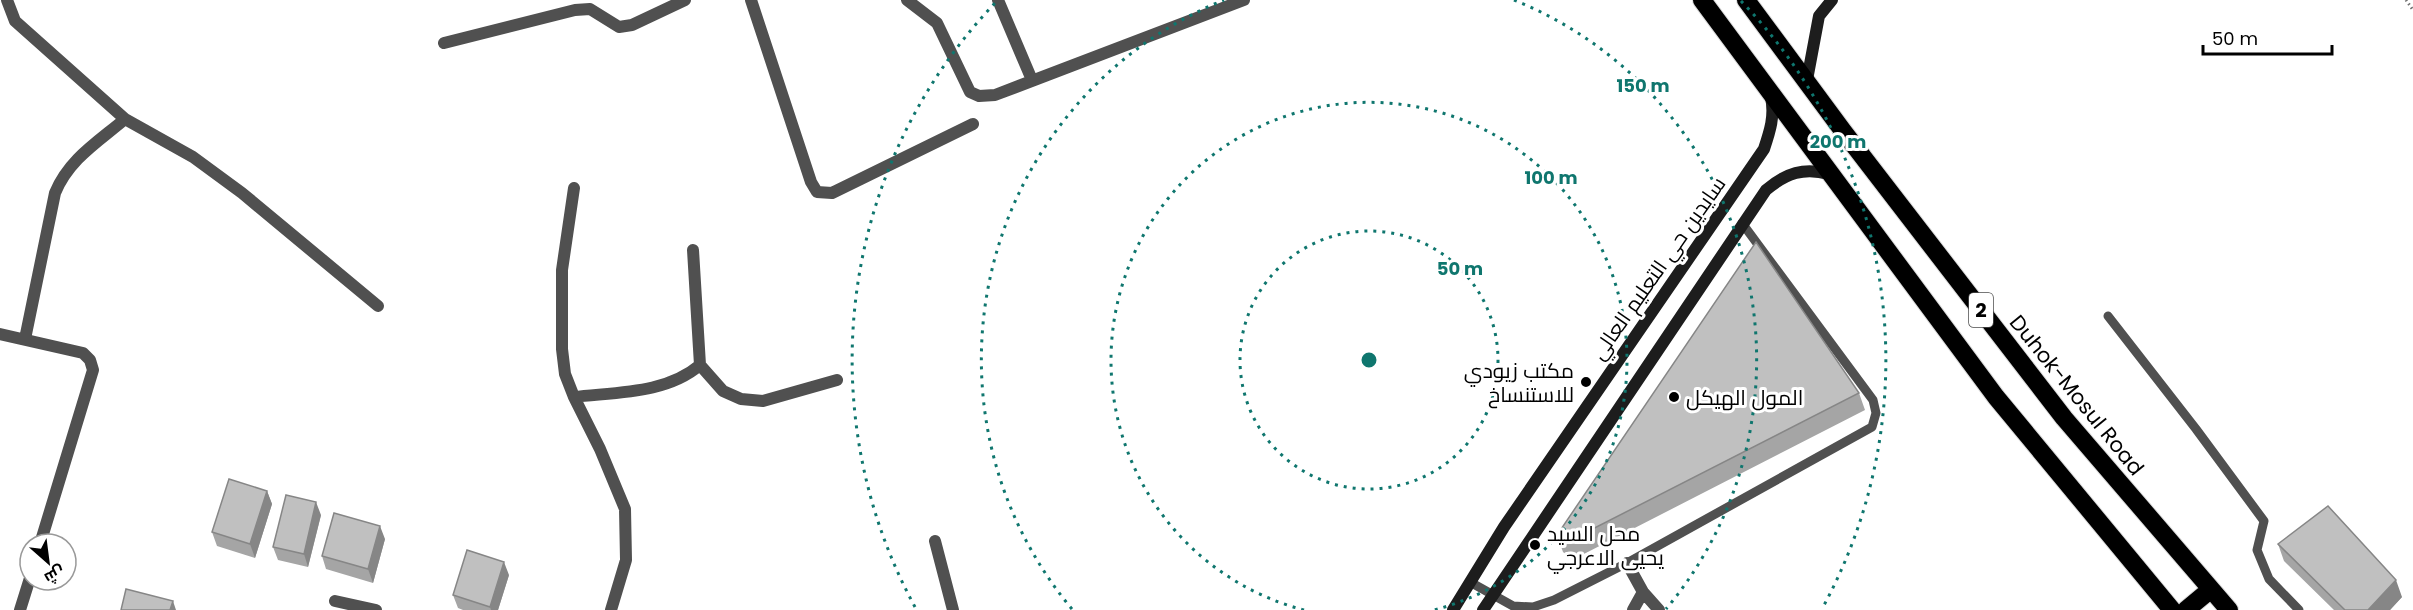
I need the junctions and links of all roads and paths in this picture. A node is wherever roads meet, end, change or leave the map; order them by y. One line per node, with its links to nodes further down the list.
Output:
1 (7, 0): 16 (street)
2 (685, 0): 12 (street)
3 (751, 0): 17 (street)
4 (907, 0): 13 (street)
5 (998, 0): 13 (street)
6 (1244, 0): 13 (street)
7 (1702, 0): 15 (highway, 2)
8 (1746, 0): 14 (highway, Duhok-Mosul Road / 2)
9 (1832, 0): 14 (main road)
10 (2406, 0): 11 (path)
11 (2413, 10)
12 (444, 43)
13 (1032, 80)
14 (1807, 80): 33 (highway, Duhok-Mosul Road / 2)
15 (1769, 90): 18 (highway, 2); 32 (main road, سايدين حي التعليم العالي)
16 (125, 119): 22 (street); 25 (street)
17 (972, 124)
18 (1829, 174): 20 (main road, سايدين حي التعليم العالي); 46 (highway, 2)
19 (574, 188): 28 (street)
20 (1742, 223): 31 (lane); 36 (main road, سايدين حي التعليم العالي)
21 (693, 250): 26 (street)
22 (378, 306)
23 (2108, 316): 49 (lane)
24 (0, 334): 25 (street)
25 (25, 339): 29 (street)
26 (700, 364): 27 (street); 28 (street)
27 (837, 380)
28 (574, 397): 40 (street)
29 (44, 532)
30 (934, 541): 41 (street)
31 (1627, 563): 35 (street); 36 (lane)
32 (1470, 582): 36 (lane); 42 (main road, سايدين حي التعليم العالي)
33 (2210, 590): 47 (highway); 48 (highway, Duhok-Mosul Road / 2)
34 (26, 592): 38 (street)
35 (1643, 592): 44 (street); 45 (street)
36 (1493, 596): 43 (main road, سايدين حي التعليم العالي)
37 (335, 601): 39 (street)
38 (20, 610)
39 (376, 610)
40 (611, 610)
41 (952, 610)
42 (1453, 610)
43 (1483, 610)
44 (1633, 610)
45 (1659, 610)
46 (2172, 610)
47 (2186, 610)
48 (2229, 610)
49 (2298, 610)

